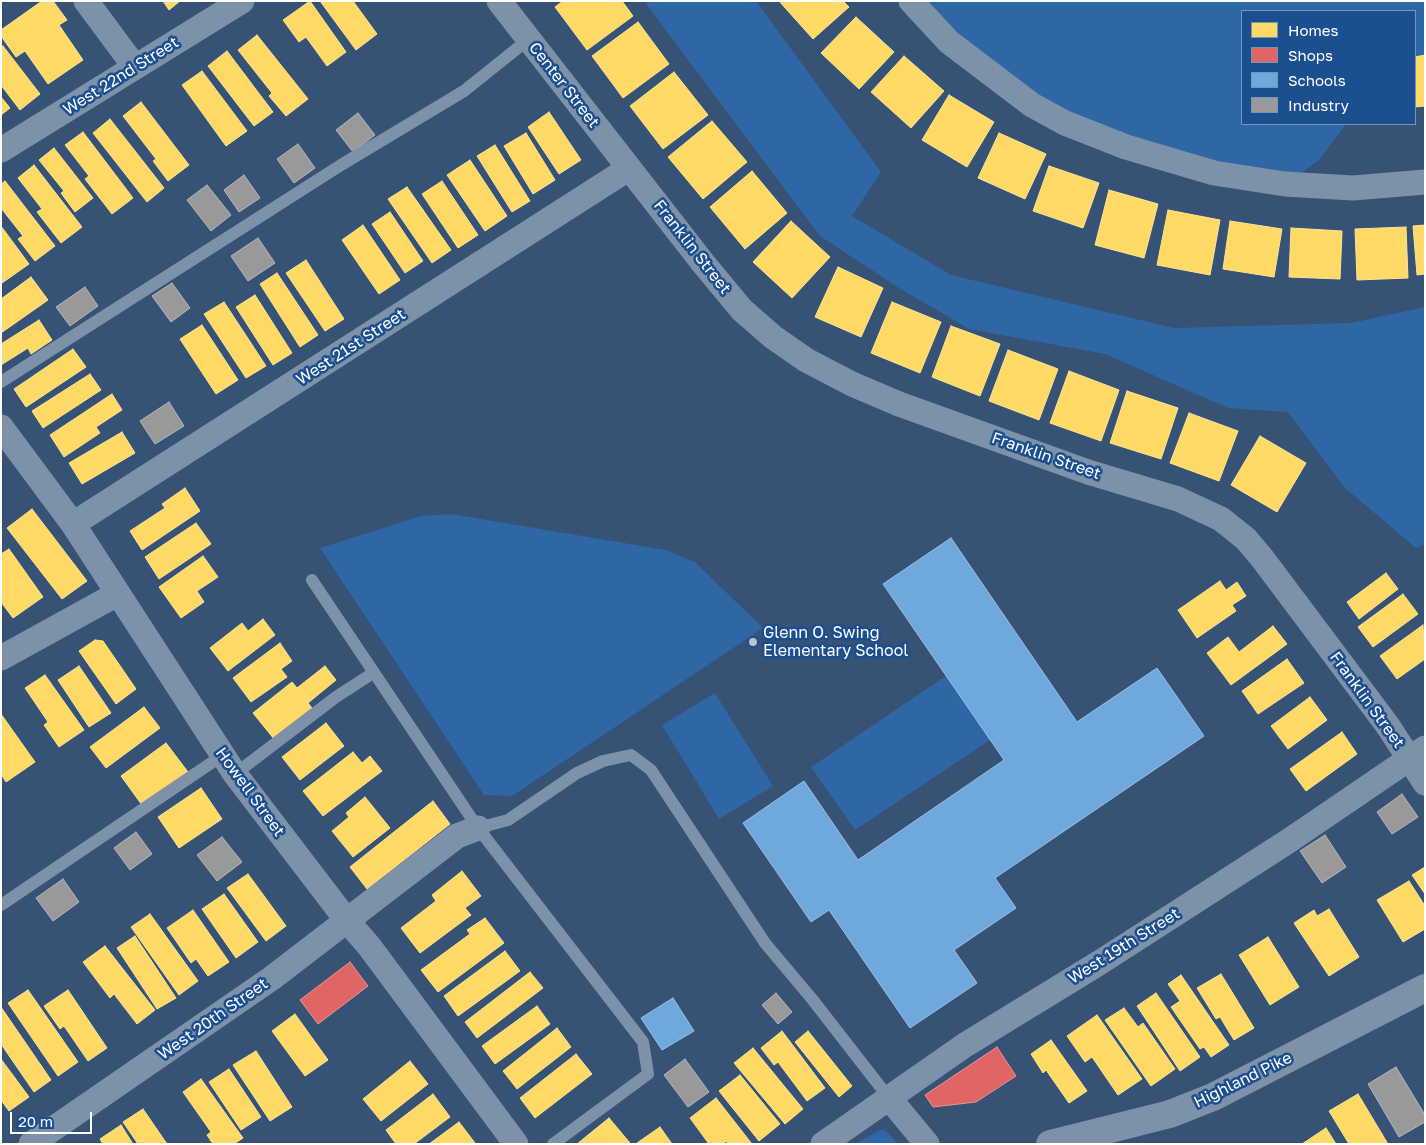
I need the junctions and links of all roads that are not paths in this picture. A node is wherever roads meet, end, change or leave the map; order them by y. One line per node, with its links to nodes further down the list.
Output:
1 (86, 1): 6 (street)
2 (242, 1): 6 (street, West 22nd Street)
3 (499, 1): 5 (street, Center Street)
4 (911, 1): 9 (street)
5 (529, 40): 8 (street, Center Street); 10 (lane)
6 (136, 66): 7 (street, West 22nd Street)
7 (1, 150)
8 (628, 169): 12 (street, West 21st Street); 17 (street, Franklin Street)
9 (1425, 182)
10 (1, 382)
11 (1, 428): 12 (street, Howell Street)
12 (73, 524): 14 (street, Howell Street)
13 (312, 580): 16 (lane)
14 (117, 594): 15 (street); 18 (street, Howell Street)
15 (1, 658)
16 (373, 673): 18 (lane); 20 (lane)
17 (1417, 754): 19 (street, Franklin Street); 24 (street, West 19th Street)
18 (229, 764): 21 (lane); 22 (street, Howell Street)
19 (1425, 783)
20 (478, 828): 22 (street, West 20th Street); 24 (lane); 27 (lane)
21 (1, 905)
22 (348, 922): 25 (street, West 20th Street); 26 (street, Howell Street)
23 (1425, 988): 30 (street, Highland Pike)
24 (890, 1098): 28 (street, West 19th Street); 29 (street)
25 (31, 1144)
26 (516, 1144)
27 (553, 1144)
28 (823, 1144)
29 (927, 1144)
30 (1050, 1144)

